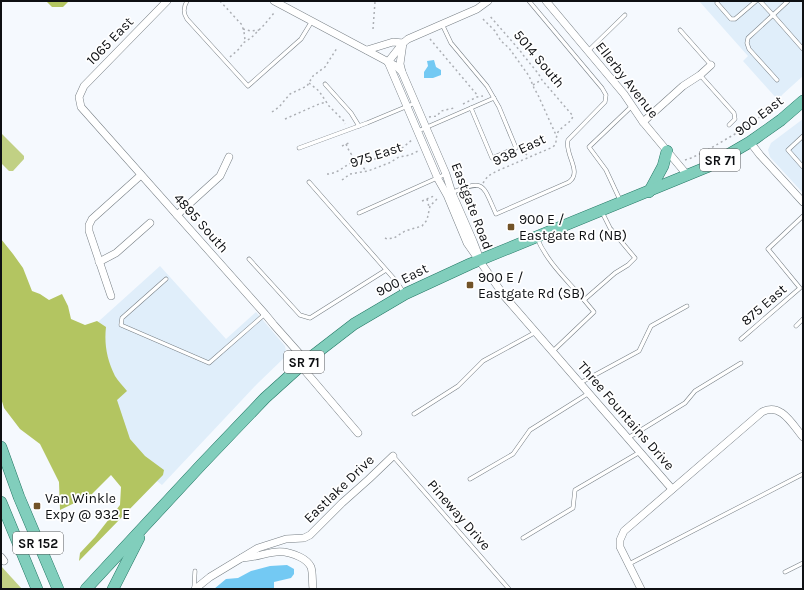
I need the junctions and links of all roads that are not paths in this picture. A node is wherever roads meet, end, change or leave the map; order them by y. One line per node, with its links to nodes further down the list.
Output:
1 (167, 1): 28 (street, 1065 East)
2 (187, 1): 13 (lane)
3 (274, 1): 13 (street)
4 (488, 1): 14 (street)
5 (529, 1): 50 (lane)
6 (546, 1): 19 (street, Ellerby Avenue)
7 (756, 1): 10 (lane)
8 (760, 1): 12 (lane)
9 (788, 1): 12 (lane)
10 (717, 3)
11 (625, 15): 19 (lane)
12 (773, 15): 17 (lane); 24 (lane)
13 (312, 21): 18 (street)
14 (442, 24): 16 (street); 26 (lane)
15 (680, 30): 21 (lane)
16 (403, 42): 18 (street); 20 (street); 22 (street, Eastgate Road)
17 (803, 49)
18 (367, 50): 20 (street)
19 (588, 51): 31 (street, Ellerby Avenue)
20 (388, 62): 22 (street); 30 (street, Eastgate Road)
21 (711, 65): 23 (street)
22 (402, 72): 29 (street, Eastgate Road)
23 (700, 75): 33 (street); 34 (lane)
24 (777, 80)
25 (325, 84): 35 (lane)
26 (494, 98): 32 (lane); 32 (lane)
27 (803, 101): 39 (main road, 900 East / SR 71)
28 (79, 102): 45 (street, 4895 South)
29 (415, 103): 30 (lane); 36 (street, Eastgate Road)
30 (407, 106): 35 (lane); 37 (street, Eastgate Road)
31 (632, 106): 33 (street, Ellerby Avenue); 52 (lane)
32 (471, 108): 36 (lane)
33 (643, 122): 41 (street, Ellerby Avenue)
34 (729, 125)
35 (359, 126): 40 (lane)
36 (426, 128): 37 (lane); 44 (street, Eastgate Road)
37 (418, 131): 47 (street, Eastgate Road)
38 (803, 136): 43 (lane)
39 (750, 142): 46 (main road, 900 East / SR 71); 51 (street)
40 (299, 148)
41 (667, 151): 46 (street, Ellerby Avenue); 49 (main road)
42 (229, 157): 55 (street)
43 (803, 167)
44 (446, 174): 47 (lane); 50 (street, Eastgate Road)
45 (141, 175): 55 (street, 4895 South); 61 (street)
46 (688, 176): 49 (main road, 900 East / SR 71)
47 (438, 179): 50 (street, Eastgate Road); 54 (lane)
48 (309, 182): 62 (lane)
49 (649, 192): 52 (main road, 900 East / SR 71)
50 (447, 195): 60 (street, Eastgate Road)
51 (803, 202)
52 (622, 203): 53 (main road, 900 East / SR 71)
53 (601, 211): 58 (main road, 900 East / SR 71); 66 (lane)
54 (359, 213)
55 (177, 215): 68 (street, 4895 South)
56 (803, 216): 72 (lane, 875 East)
57 (150, 223): 61 (street)
58 (536, 237): 60 (main road, 900 East / SR 71); 66 (lane)
59 (249, 259): 62 (lane)
60 (480, 260): 64 (main road, 900 East / SR 71); 71 (street, Three Fountains Drive)
61 (99, 262): 65 (street)
62 (386, 270): 64 (lane)
63 (166, 279): 68 (lane)
64 (405, 294): 74 (main road, 900 East / SR 71)
65 (111, 296)
66 (584, 300): 73 (lane)
67 (687, 306): 76 (lane)
68 (266, 314): 74 (street, 4895 South)
69 (803, 319): 70 (lane)
70 (796, 326)
71 (536, 332): 73 (street, Three Fountains Drive); 78 (lane)
72 (741, 340)
73 (553, 351): 76 (street, Three Fountains Drive)
74 (303, 363): 79 (street, 4895 South); 89 (main road, 900 East / SR 71)
75 (741, 363): 81 (lane)
76 (580, 383): 77 (street, Three Fountains Drive)
77 (589, 393): 81 (street, Three Fountains Drive); 86 (lane)
78 (414, 414)
79 (358, 433)
80 (803, 436): 87 (street)
81 (628, 438): 83 (street, Three Fountains Drive)
82 (1, 447): 97 (main road, SR 152)
83 (640, 452): 87 (street, Three Fountains Drive); 90 (lane)
84 (393, 456): 91 (street, Eastlake Drive); 102 (lane, Pineway Drive)
85 (803, 474): 93 (lane)
86 (470, 479)
87 (672, 489): 93 (street, Three Fountains Drive)
88 (1, 502): 96 (main road, SR 152)
89 (146, 524): 98 (main road, 900 East / SR 71); 99 (main road, SR 71)
90 (524, 538)
91 (242, 558): 100 (street, Eastlake Drive); 101 (street)
92 (803, 563): 95 (lane)
93 (629, 564): 103 (street, Three Fountains Drive)
94 (195, 571): 100 (lane)
95 (785, 572)
96 (37, 589)
97 (58, 589)
98 (86, 589)
99 (113, 589)
100 (195, 589)
101 (312, 589)
102 (509, 589)
103 (642, 589)

